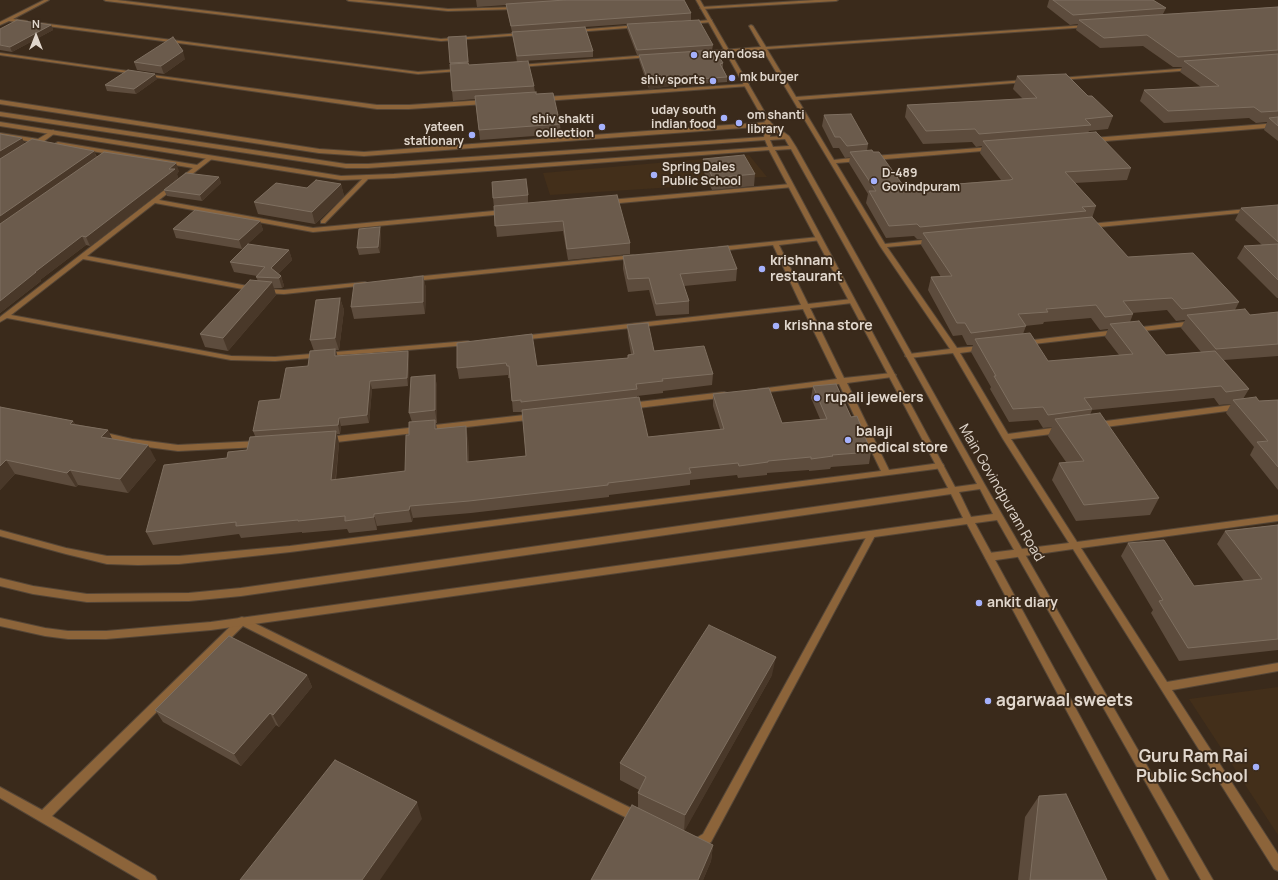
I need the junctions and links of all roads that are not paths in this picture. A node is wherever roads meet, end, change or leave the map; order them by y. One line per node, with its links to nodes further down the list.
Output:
1 (47, 0): 8 (street)
2 (106, 0): 16 (street)
3 (349, 0): 6 (street)
4 (698, 0): 7 (street, Main Govindpuram Road)
5 (836, 0): 7 (street)
6 (525, 7)
7 (702, 8): 9 (street, Main Govindpuram Road)
8 (8, 20): 11 (street); 24 (street)
9 (710, 21): 10 (street); 18 (street, Main Govindpuram Road)
10 (686, 23)
11 (0, 24)
12 (1096, 25): 17 (street)
13 (647, 26): 15 (street)
14 (751, 26): 17 (street)
15 (568, 31)
16 (528, 34)
17 (764, 48): 18 (street); 29 (street)
18 (727, 51): 19 (street); 27 (street, Main Govindpuram Road)
19 (703, 53)
20 (0, 54): 31 (street)
21 (656, 56): 22 (street)
22 (513, 66)
23 (1198, 68): 25 (street)
24 (466, 70)
25 (1055, 79)
26 (1031, 81): 29 (street)
27 (747, 85): 28 (street); 34 (street, Main Govindpuram Road)
28 (540, 99)
29 (795, 99): 51 (street)
30 (0, 102): 34 (street)
31 (493, 102)
32 (0, 114): 39 (street)
33 (0, 124): 36 (street)
34 (769, 124): 38 (street, Main Govindpuram Road); 39 (street)
35 (1278, 125): 40 (street)
36 (53, 132): 42 (street); 44 (street)
37 (0, 135): 42 (street)
38 (787, 137): 39 (street); 45 (street, Main Govindpuram Road)
39 (767, 138): 46 (street)
40 (1087, 141)
41 (46, 142): 42 (street)
42 (36, 143)
43 (54, 144): 48 (street)
44 (125, 144): 48 (street); 50 (street)
45 (793, 147): 46 (street); 81 (street, Main Govindpuram Road)
46 (771, 148): 53 (street); 54 (street)
47 (1000, 148): 51 (street)
48 (112, 153): 49 (street); 52 (street)
49 (105, 157)
50 (210, 157): 52 (street); 53 (street)
51 (833, 162): 64 (street)
52 (198, 167): 55 (street)
53 (367, 177): 59 (street)
54 (791, 186): 56 (street); 61 (street)
55 (154, 201): 58 (street); 66 (street)
56 (604, 203)
57 (1254, 210): 60 (street)
58 (508, 212)
59 (324, 222)
60 (1080, 227)
61 (819, 239): 63 (street); 70 (street)
62 (938, 240): 64 (street)
63 (775, 244): 65 (street); 71 (street)
64 (883, 246): 80 (street)
65 (712, 250)
66 (82, 257): 69 (street); 72 (street)
67 (641, 257): 68 (street)
68 (404, 280)
69 (373, 283)
70 (852, 301): 71 (street); 82 (street)
71 (805, 306): 76 (street); 83 (street)
72 (3, 318): 77 (street)
73 (1199, 322): 74 (street)
74 (1128, 330)
75 (1120, 331): 78 (street)
76 (512, 339)
77 (472, 343)
78 (1018, 344)
79 (986, 347): 80 (street)
80 (955, 351): 81 (street); 92 (street)
81 (909, 356): 97 (street, Main Govindpuram Road)
82 (892, 375): 83 (street); 95 (street)
83 (842, 382): 84 (street); 96 (street)
84 (748, 392)
85 (732, 394): 87 (street)
86 (1246, 406): 89 (street)
87 (622, 407)
88 (544, 416): 93 (street)
89 (1088, 427)
90 (1072, 429): 92 (street)
91 (93, 433): 94 (street)
92 (1006, 437): 104 (street)
93 (316, 441)
94 (270, 444)
95 (940, 466): 96 (street); 98 (street)
96 (886, 472): 102 (street)
97 (982, 486): 98 (street); 99 (street, Main Govindpuram Road)
98 (953, 490): 101 (street); 107 (street)
99 (999, 516): 101 (street); 105 (street, Main Govindpuram Road)
100 (1278, 518): 104 (street)
101 (969, 520): 103 (street); 106 (street)
102 (0, 532)
103 (872, 534): 109 (street); 115 (street)
104 (1076, 546): 105 (street); 111 (street)
105 (1020, 553): 106 (street); 119 (street, Main Govindpuram Road)
106 (989, 557): 118 (street)
107 (0, 582)
108 (0, 622): 109 (street)
109 (242, 622): 113 (street); 114 (street)
110 (1278, 667): 111 (street)
111 (1164, 687): 116 (street)
112 (0, 792): 113 (street)
113 (43, 817): 117 (street)
114 (646, 821)
115 (681, 838)
116 (1278, 865)
117 (151, 880)
118 (1163, 880)
119 (1207, 880)

